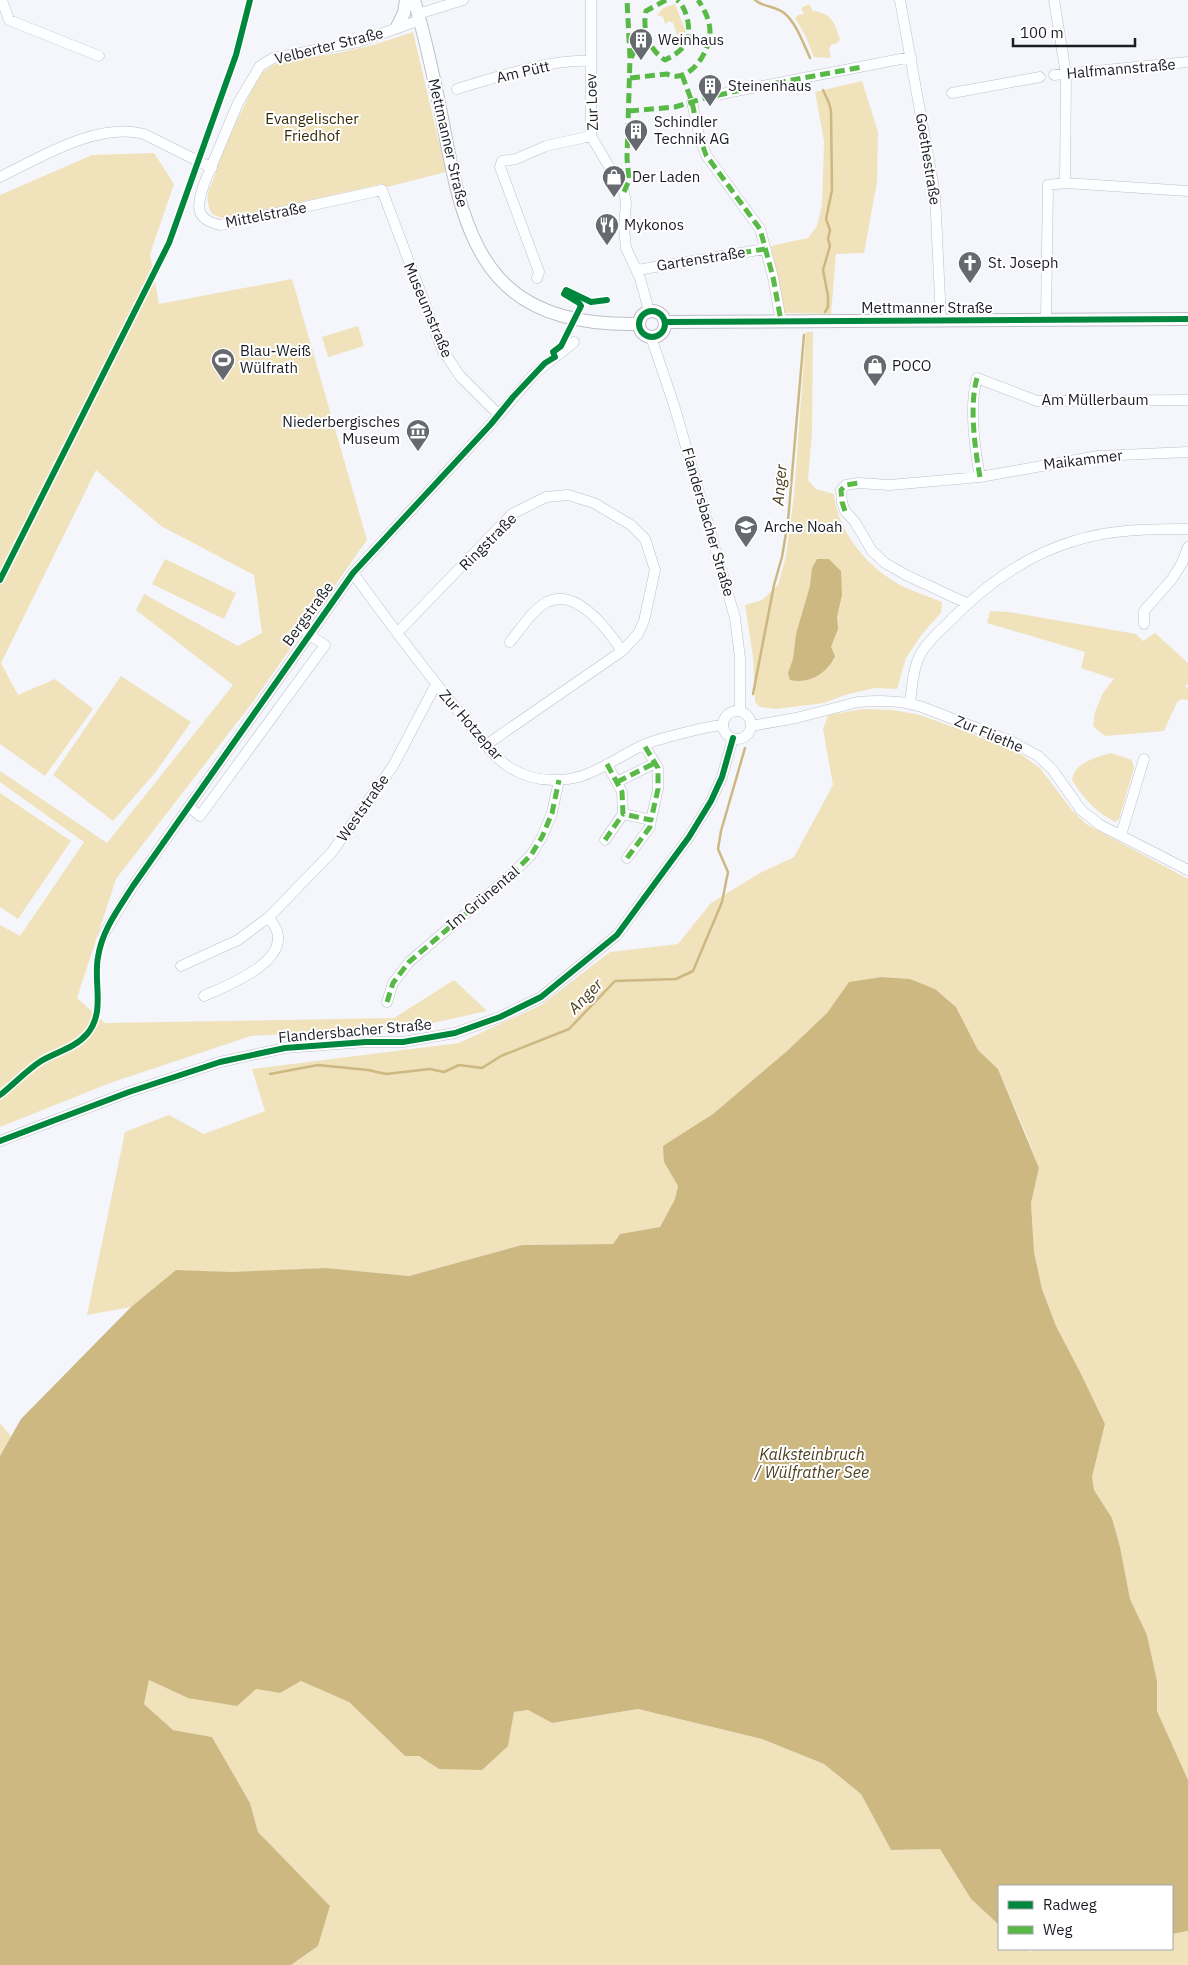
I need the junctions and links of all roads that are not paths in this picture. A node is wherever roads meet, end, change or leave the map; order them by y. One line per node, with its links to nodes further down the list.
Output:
1 (2, 0): 10 (street)
2 (406, 0): 9 (main road)
3 (414, 0): 8 (main road, Mettmanner Straße)
4 (462, 0): 8 (street, Velberter Straße)
5 (591, 0): 12 (street, Zur Loev)
6 (900, 0): 11 (street, Goethestraße)
7 (1054, 0): 14 (street)
8 (419, 17): 9 (street, Velberter Straße); 36 (main road, Mettmanner Straße)
9 (397, 27): 22 (street, Velberter Straße)
10 (99, 56)
11 (911, 57): 19 (street); 32 (street, Goethestraße)
12 (591, 61): 17 (street, Am Pütt); 21 (street, Zur Loev)
13 (1188, 62): 14 (street, Halfmannstraße)
14 (1066, 74): 15 (street, Halfmannstraße); 24 (street)
15 (1054, 75)
16 (1040, 77): 18 (street)
17 (457, 89)
18 (952, 93)
19 (721, 94)
20 (692, 102): 27 (street)
21 (591, 136): 28 (street, Zur Loev); 29 (street)
22 (212, 168): 23 (street); 25 (street, Mittelstraße)
23 (0, 177)
24 (1065, 183): 26 (street); 33 (street)
25 (382, 190): 40 (street, Museumstraße)
26 (1188, 191)
27 (765, 249): 28 (street, Gartenstraße); 34 (street)
28 (637, 270): 30 (street, Zur Loev)
29 (537, 278)
30 (649, 311): 35 (main road); 36 (main road)
31 (1188, 319): 33 (main road, Mettmanner Straße)
32 (941, 320): 33 (main road, Mettmanner Straße); 34 (main road, Mettmanner Straße)
33 (1046, 320)
34 (781, 321): 35 (main road, Mettmanner Straße)
35 (666, 322): 37 (main road)
36 (638, 324): 37 (main road)
37 (651, 337): 54 (street, Flandersbacher Straße)
38 (574, 342): 40 (street, Bergstraße)
39 (1188, 400): 42 (street, Am Müllerbaum)
40 (499, 414): 45 (street, Bergstraße)
41 (1188, 452): 42 (street, Maikammer)
42 (980, 478): 46 (street, Maikammer)
43 (1188, 529): 46 (street)
44 (1188, 547): 47 (street)
45 (353, 573): 48 (street, Zur Hotzepar); 49 (street, Bergstraße)
46 (966, 604): 53 (street)
47 (1144, 624)
48 (397, 633): 51 (street, Ringstraße); 52 (street, Zur Hotzepar)
49 (308, 634): 65 (street, Bergstraße); 65 (street, Bergstraße)
50 (510, 642): 51 (street)
51 (622, 651): 58 (street, Ringstraße)
52 (436, 684): 58 (street, Zur Hotzepar); 72 (street, Weststraße)
53 (910, 703): 56 (street, Zur Fliethe); 68 (street, Zur Fliethe)
54 (740, 711): 55 (street); 56 (street)
55 (723, 725): 57 (street); 59 (street, Zur Hotzepar)
56 (751, 726): 57 (street)
57 (733, 738): 77 (street, Flandersbacher Straße)
58 (486, 745): 63 (street, Zur Hotzepar)
59 (644, 745): 61 (street); 62 (street, Zur Hotzepar)
60 (1144, 758): 68 (street)
61 (655, 763): 64 (street); 67 (street)
62 (607, 764): 63 (street, Zur Hotzepar); 64 (street)
63 (558, 780): 76 (street, Im Grünental)
64 (617, 782): 66 (street)
65 (189, 807): 73 (street, Bergstraße)
66 (622, 814): 67 (street); 69 (street)
67 (651, 820): 70 (street)
68 (1121, 836): 71 (street, Zur Fliethe)
69 (606, 840)
70 (627, 858)
71 (1188, 870)
72 (269, 917): 74 (street, Weststraße); 75 (street)
73 (104, 934)
74 (181, 966)
75 (204, 996)
76 (387, 1002)
77 (0, 1141)

